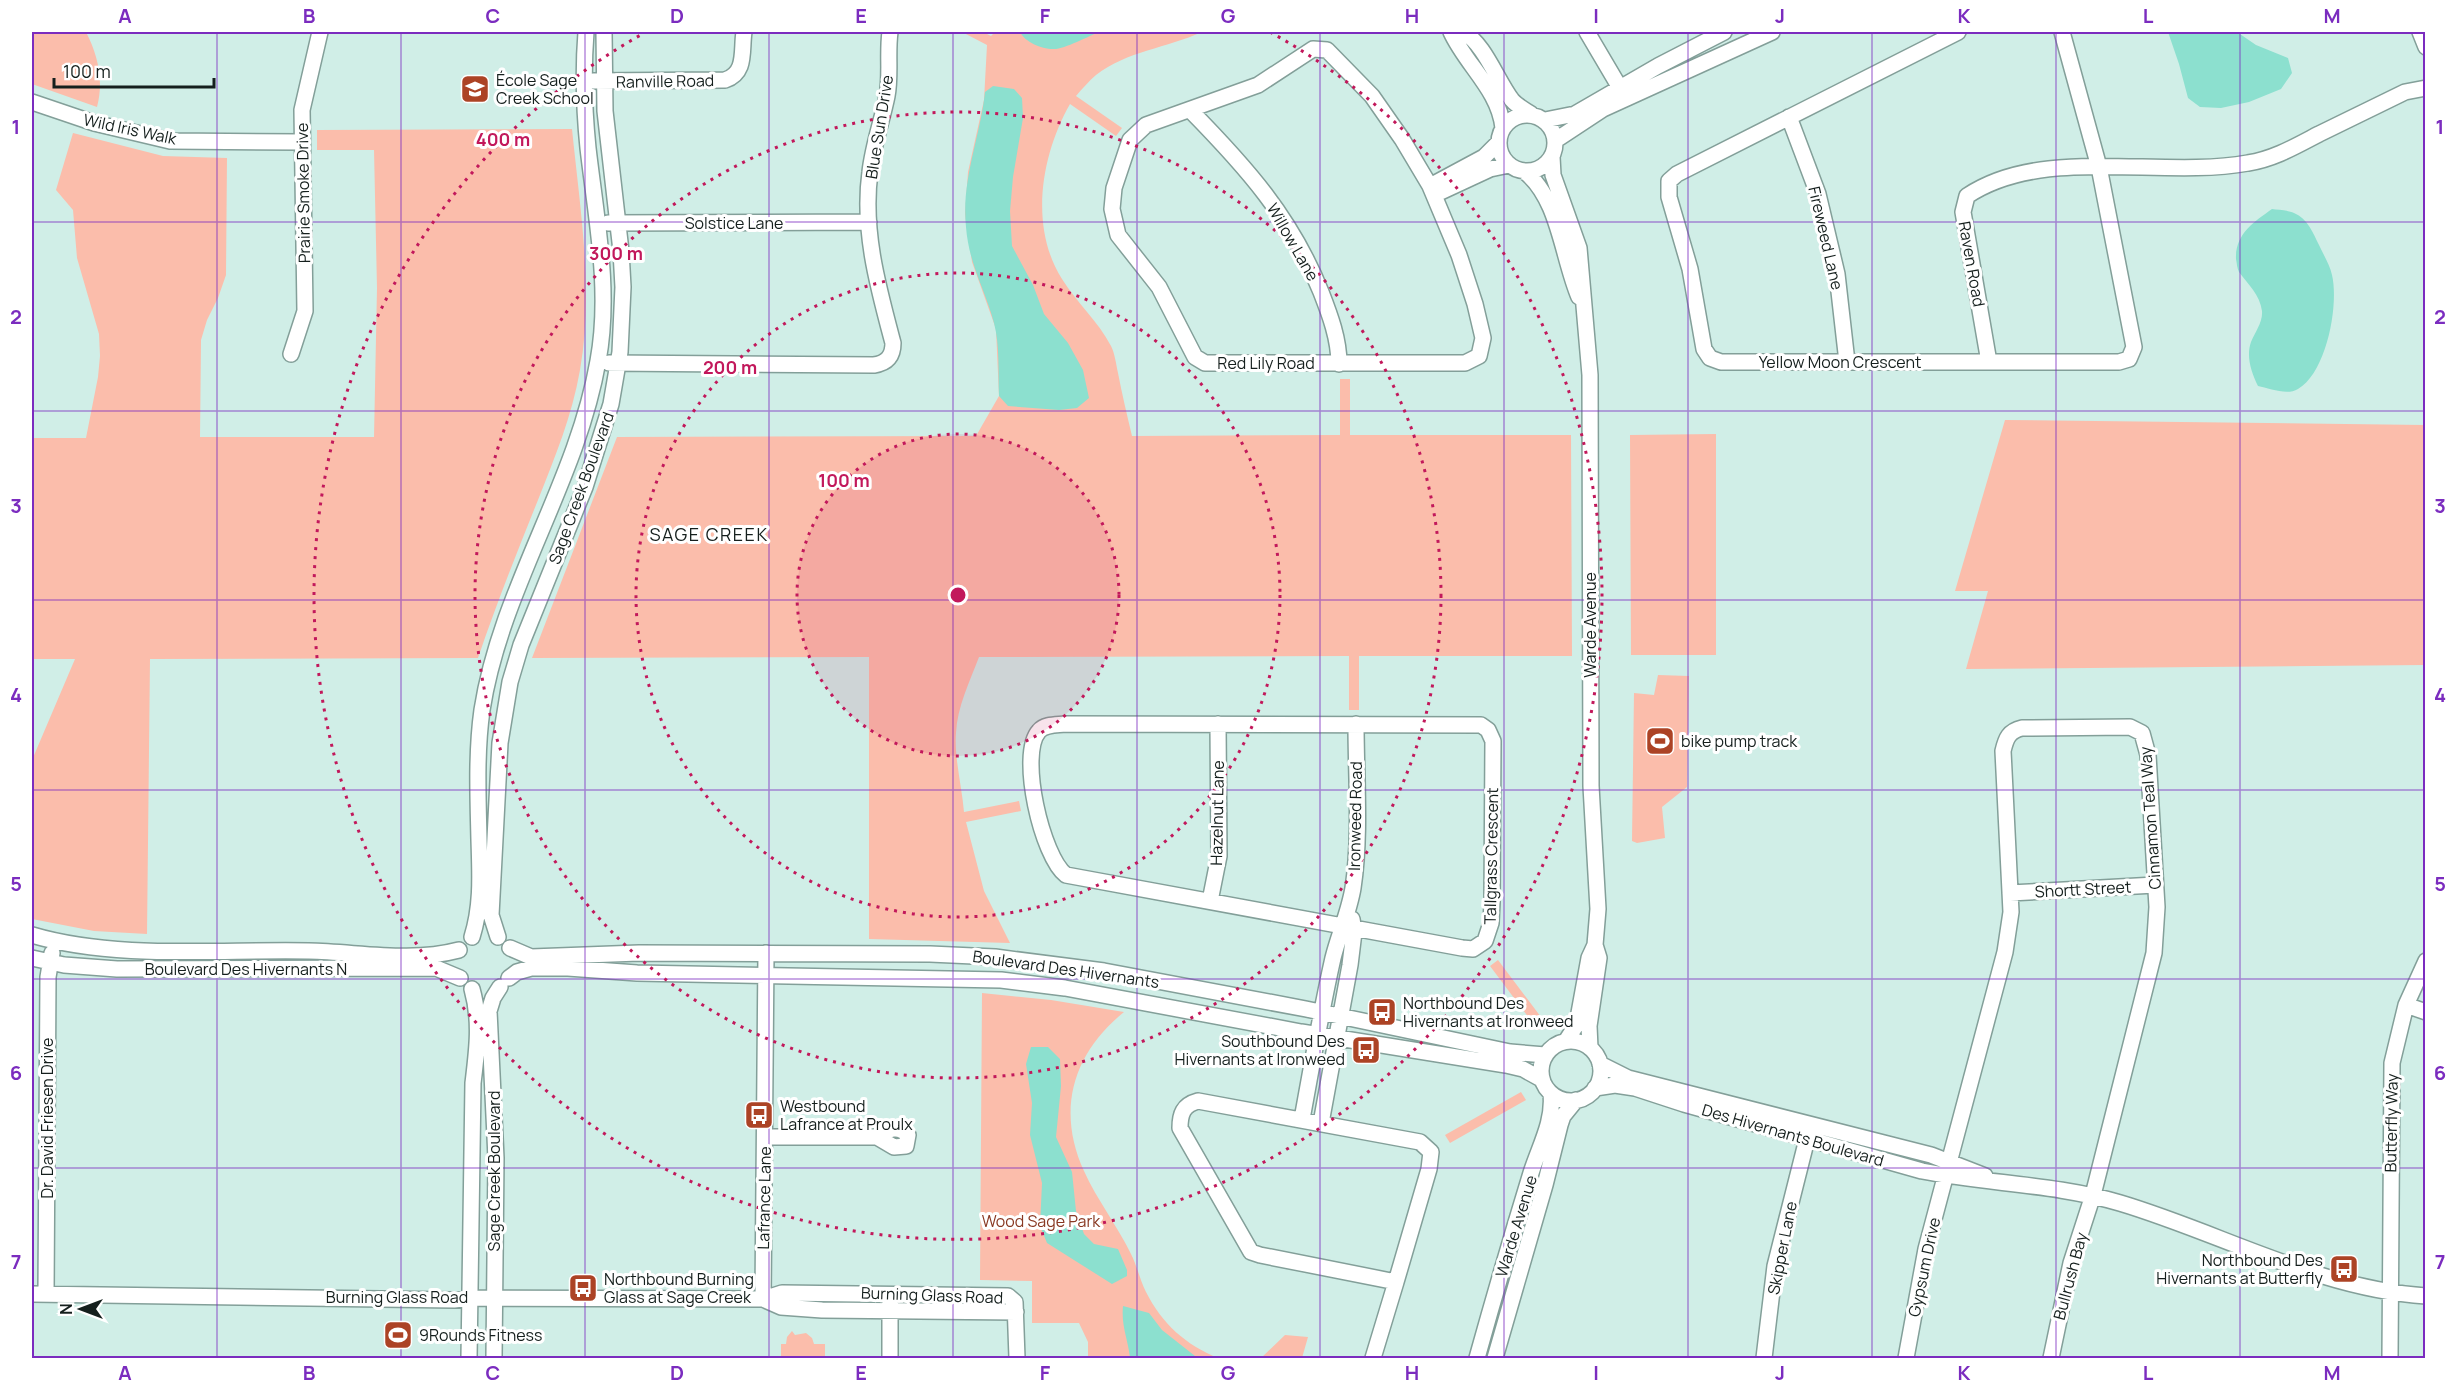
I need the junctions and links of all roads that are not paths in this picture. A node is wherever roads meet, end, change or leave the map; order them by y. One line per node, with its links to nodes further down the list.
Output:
1 (320, 32): 25 (street, Prairie Smoke Drive)
2 (586, 32): 15 (street, Sage Creek Boulevard)
3 (604, 32): 16 (street, Sage Creek Boulevard)
4 (744, 32): 16 (street, Ranville Road)
5 (890, 32): 30 (street, Blue Sun Drive)
6 (1451, 32): 23 (street)
7 (1463, 32): 21 (street)
8 (1587, 32): 17 (street)
9 (1724, 32): 17 (street)
10 (1772, 32): 24 (street)
11 (2062, 32): 27 (street, Yellow Moon Crescent)
12 (2420, 32): 14 (street)
13 (1948, 34): 22 (street, Yellow Moon Crescent)
14 (2426, 47)
15 (584, 81): 16 (street, Ranville Road); 32 (street, Sage Creek Boulevard)
16 (604, 81): 31 (street, Sage Creek Boulevard)
17 (1620, 88): 21 (street)
18 (2426, 88): 27 (street)
19 (32, 102): 25 (street, Wild Iris Walk)
20 (1190, 110): 29 (street, Red Lily Road); 39 (street, Willow Lane); 39 (street, Red Lily Road)
21 (1538, 117): 23 (street); 24 (street)
22 (1789, 117): 35 (street, Fireweed Lane); 35 (street, Yellow Moon Crescent)
23 (1501, 135): 28 (street); 29 (street)
24 (1556, 140): 26 (street)
25 (302, 142): 34 (street, Prairie Smoke Drive)
26 (1552, 157): 28 (street); 33 (street, Warde Avenue)
27 (2099, 167): 36 (street, Raven Road); 36 (street, Yellow Moon Crescent)
28 (1517, 168): 29 (street); 33 (street, Warde Avenue)
29 (1432, 191): 39 (street, Red Lily Road)
30 (869, 222): 31 (street, Solstice Lane); 38 (street, Blue Sun Drive)
31 (618, 223): 32 (street, Solstice Lane); 38 (street, Sage Creek Boulevard)
32 (598, 224): 37 (street, Sage Creek Boulevard)
33 (1583, 304): 50 (street, Warde Avenue)
34 (291, 354)
35 (1847, 362): 36 (street, Yellow Moon Crescent)
36 (1989, 362)
37 (598, 363): 38 (street, Blue Sun Drive); 47 (street, Sage Creek Boulevard)
38 (618, 364): 48 (street, Sage Creek Boulevard)
39 (1338, 364)
40 (1218, 724): 41 (street, Tallgrass Crescent); 44 (street, Hazelnut Lane); 44 (street, Tallgrass Crescent)
41 (1356, 724): 45 (street, Ironweed Road); 45 (street, Tallgrass Crescent)
42 (2156, 885): 43 (street, Shortt Street); 43 (street, Cinnamon Teal Way); 83 (street, Cinnamon Teal Way)
43 (2010, 893): 80 (street, Cinnamon Teal Way)
44 (1210, 901): 45 (street, Tallgrass Crescent)
45 (1347, 926): 62 (street, Ironweed Road); 64 (street, Ironweed Road)
46 (32, 935): 49 (street, Boulevard Des Hivernants N)
47 (472, 937): 48 (street); 52 (street)
48 (498, 937): 51 (street)
49 (53, 942): 52 (street, Boulevard Des Hivernants N); 56 (street, Dr. David Friesen Drive)
50 (1595, 945): 67 (street, Warde Avenue); 68 (street, Warde Avenue)
51 (510, 948): 53 (street, Boulevard Des Hivernants); 59 (street)
52 (459, 950): 58 (street)
53 (766, 953): 57 (street, Lafrance Lane); 62 (street, Boulevard Des Hivernants)
54 (32, 958): 56 (street, Boulevard Des Hivernants N)
55 (2426, 961): 61 (street, Butterfly Way)
56 (51, 962): 58 (street, Boulevard Des Hivernants N); 87 (street, Dr. David Friesen Drive)
57 (766, 974): 59 (street, Boulevard Des Hivernants); 65 (street, Boulevard Des Hivernants); 77 (street, Lafrance Lane)
58 (460, 978): 60 (street)
59 (505, 982): 60 (street); 90 (street, Sage Creek Boulevard)
60 (472, 989): 89 (street, Sage Creek Boulevard)
61 (2406, 1005): 63 (street); 85 (street, Butterfly Way)
62 (1322, 1012): 64 (street, Boulevard Des Hivernants); 65 (street, Ironweed Road)
63 (2426, 1012)
64 (1340, 1016): 66 (street, Ironweed Road); 69 (street, Boulevard Des Hivernants)
65 (1318, 1034): 66 (street, Boulevard Des Hivernants); 75 (street, Ironweed Road)
66 (1336, 1038): 71 (street, Boulevard Des Hivernants); 76 (street, Ironweed Road)
67 (1566, 1041): 68 (street); 69 (street)
68 (1590, 1048): 70 (street)
69 (1545, 1055): 71 (street)
70 (1600, 1064): 72 (street); 80 (street, Des Hivernants Boulevard)
71 (1542, 1079): 73 (street)
72 (1595, 1088): 74 (street); 79 (street, Des Hivernants Boulevard)
73 (1551, 1094): 74 (street); 99 (street, Warde Avenue)
74 (1576, 1100): 100 (street, Warde Avenue)
75 (1302, 1119): 76 (street); 84 (street)
76 (1321, 1123): 84 (street)
77 (765, 1137): 78 (street); 91 (street, Lafrance Lane)
78 (877, 1137)
79 (1807, 1139): 81 (street, Des Hivernants Boulevard); 101 (street, Skipper Lane)
80 (1949, 1160): 81 (street, Cinnamon Teal Way); 82 (street, Des Hivernants Boulevard)
81 (1945, 1176): 82 (street, Des Hivernants Boulevard); 102 (street, Gypsum Drive)
82 (1994, 1180): 83 (street, Des Hivernants Boulevard)
83 (2094, 1195): 85 (street, Des Hivernants Boulevard); 103 (street, Bullrush Bay)
84 (1396, 1282): 98 (street)
85 (2390, 1291): 88 (street, Des Hivernants Boulevard); 104 (street)
86 (890, 1293): 91 (street, Burning Glass Road); 92 (street); 93 (street, Burning Glass Road)
87 (39, 1294): 89 (street, Burning Glass Road)
88 (2426, 1296)
89 (471, 1298): 90 (street, Burning Glass Road); 94 (street, Sage Creek Boulevard)
90 (494, 1298): 91 (street, Burning Glass Road); 95 (street, Sage Creek Boulevard)
91 (763, 1299): 92 (street, Burning Glass Road)
92 (890, 1311): 93 (street, Burning Glass Road); 96 (street)
93 (1016, 1312): 97 (street)
94 (469, 1359)
95 (494, 1359)
96 (890, 1359)
97 (1017, 1359)
98 (1373, 1359)
99 (1477, 1359)
100 (1495, 1359)
101 (1764, 1359)
102 (1906, 1359)
103 (2051, 1359)
104 (2390, 1359)

